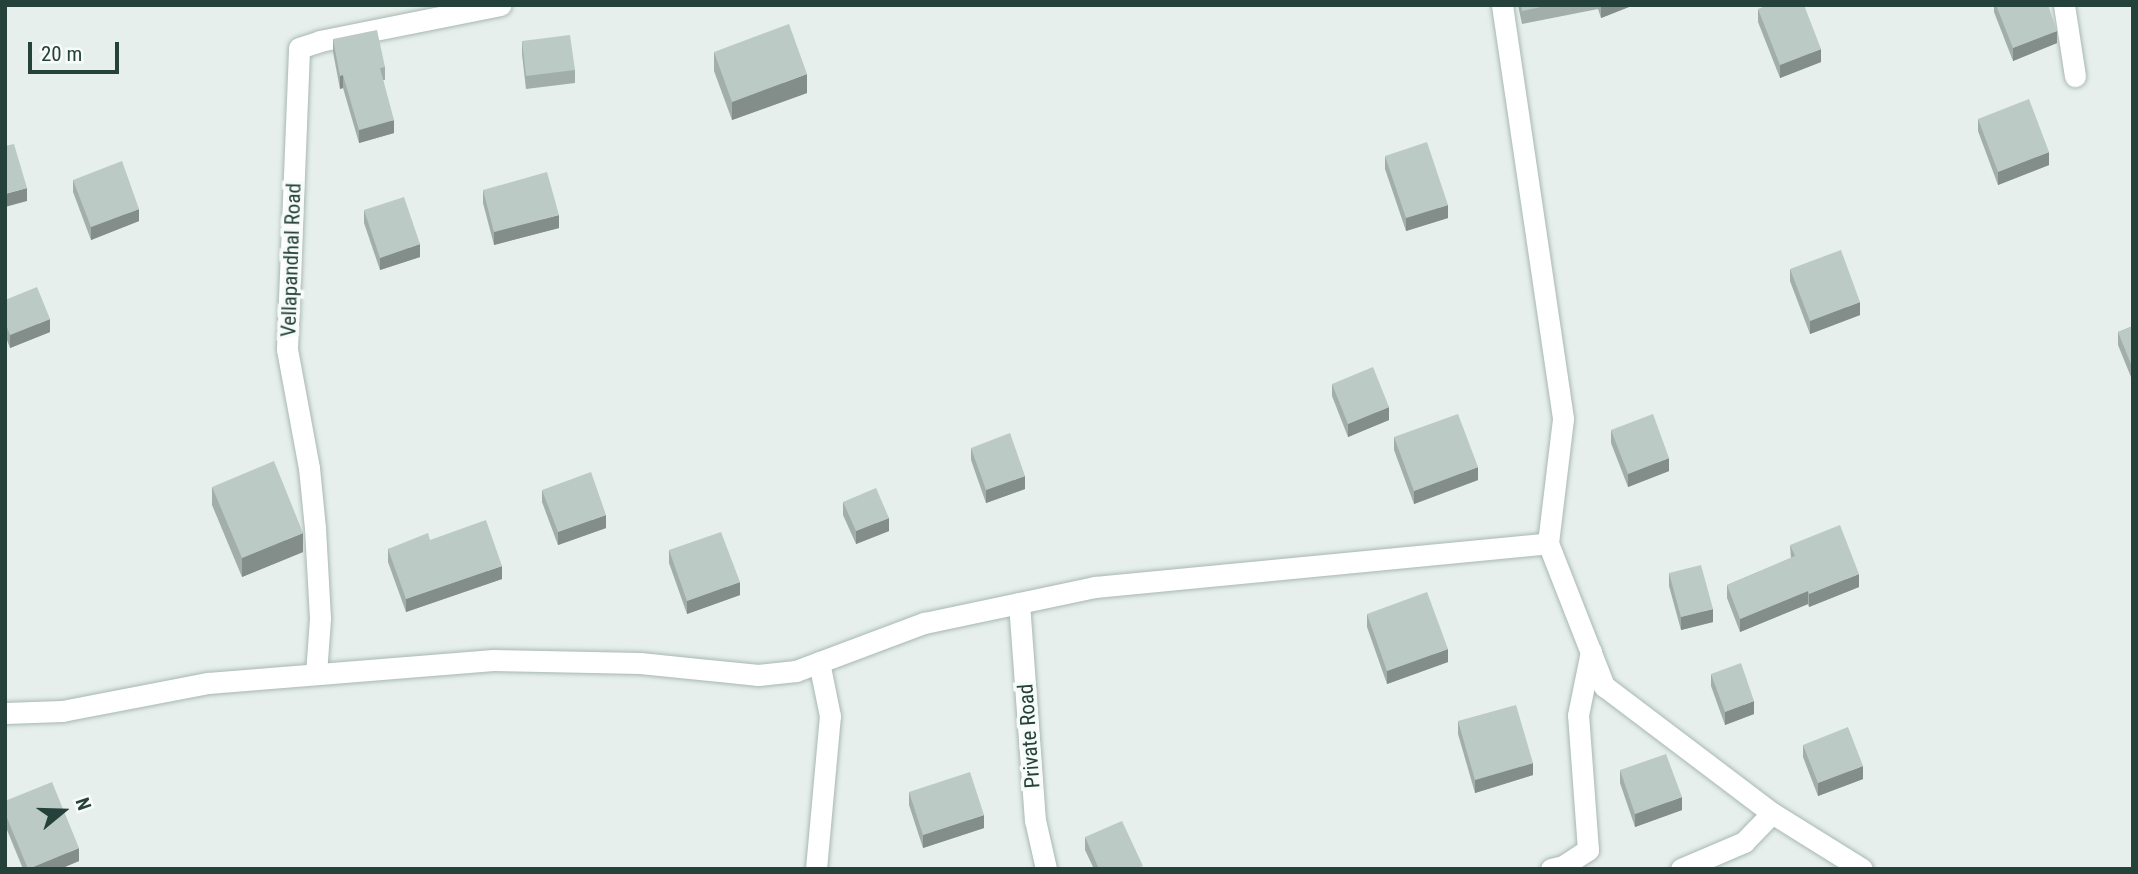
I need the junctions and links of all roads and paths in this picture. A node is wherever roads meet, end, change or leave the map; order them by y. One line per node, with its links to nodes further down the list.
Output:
1 (500, 5): 9 (street, Vellapandhal Road)
2 (1502, 5): 5 (street)
3 (2064, 5): 4 (street)
4 (2075, 76)
5 (1548, 543): 6 (street); 7 (street)
6 (1019, 603): 8 (street); 13 (street, Private Road)
7 (1591, 651): 11 (street); 14 (street)
8 (819, 662): 9 (street); 12 (street)
9 (316, 674): 10 (street)
10 (5, 713)
11 (1772, 813): 15 (street); 16 (street)
12 (816, 869)
13 (1046, 869)
14 (1551, 869)
15 (1681, 869)
16 (1863, 869)

